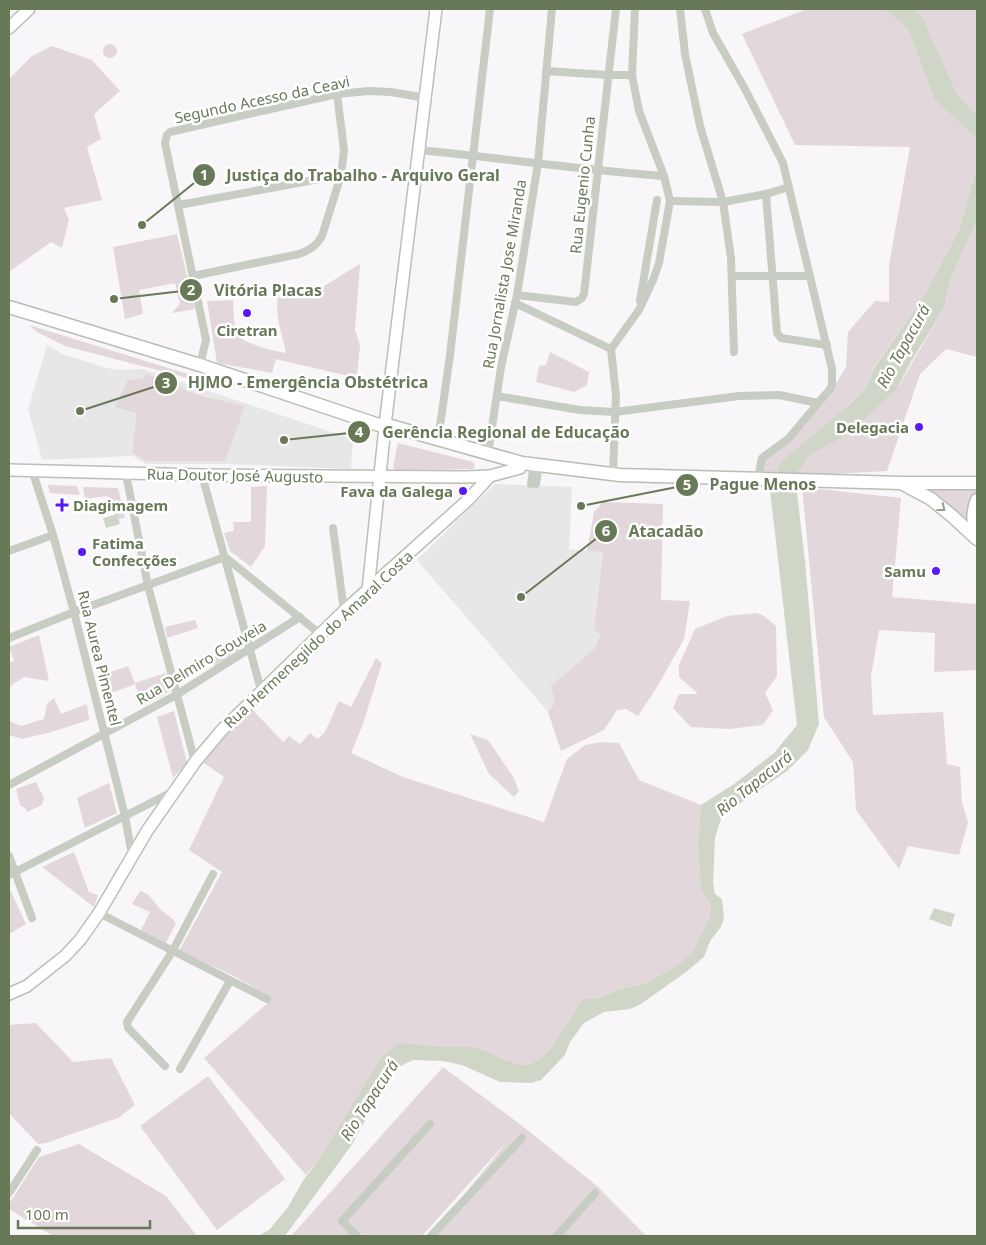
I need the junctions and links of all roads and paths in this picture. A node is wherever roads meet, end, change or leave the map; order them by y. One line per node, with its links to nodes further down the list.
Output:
1 (29, 9): 9 (street)
2 (436, 9): 14 (street)
3 (490, 9): 16 (street)
4 (552, 9): 10 (street, Rua Jornalista Jose Miranda)
5 (616, 9): 11 (street, Rua Eugenio Cunha)
6 (635, 9): 12 (street)
7 (680, 9): 25 (street)
8 (705, 9): 21 (street)
9 (9, 28)
10 (546, 70): 11 (street); 17 (street, Rua Jornalista Jose Miranda)
11 (608, 75): 12 (street); 18 (street, Rua Eugenio Cunha)
12 (632, 75): 20 (street)
13 (337, 94): 14 (street, Segundo Acesso da Ceavi); 19 (street); 26 (street, Segundo Acesso da Ceavi)
14 (426, 98): 15 (street)
15 (419, 150): 16 (street); 41 (street)
16 (472, 155): 17 (street); 42 (street)
17 (538, 164): 18 (street); 31 (street, Rua Jornalista Jose Miranda)
18 (597, 171): 20 (street); 31 (street, Rua Eugenio Cunha)
19 (341, 175): 26 (street); 27 (street)
20 (664, 176): 24 (street)
21 (789, 187): 22 (street); 30 (street)
22 (766, 194): 25 (street); 29 (street)
23 (657, 200): 33 (street)
24 (670, 201): 25 (street); 33 (street)
25 (723, 202): 28 (street)
26 (179, 205): 27 (street)
27 (193, 276): 37 (street)
28 (732, 276): 29 (street); 36 (street)
29 (774, 276): 30 (street); 34 (street)
30 (810, 276): 34 (street)
31 (516, 299): 35 (street); 38 (street, Rua Jornalista Jose Miranda)
32 (9, 307): 37 (main road)
33 (639, 310): 35 (street)
34 (827, 345): 39 (street)
35 (611, 349): 40 (street)
36 (734, 352)
37 (200, 365): 41 (main road)
38 (497, 396): 40 (street); 43 (street, Rua Jornalista Jose Miranda)
39 (818, 403): 40 (street); 52 (street)
40 (615, 412): 48 (street)
41 (385, 427): 42 (main road); 46 (main road); 51 (street)
42 (438, 440): 43 (main road)
43 (488, 454): 48 (main road)
44 (9, 470): 45 (street, Rua Doutor José Augusto)
45 (32, 470): 47 (street, Rua Doutor José Augusto); 59 (street, Rua Aurea Pimentel)
46 (530, 470): 50 (street, Rua Doutor José Augusto); 52 (main road); 55 (street)
47 (126, 474): 49 (street, Rua Doutor José Augusto); 63 (street)
48 (613, 474): 52 (main road)
49 (202, 475): 51 (street, Rua Doutor José Augusto); 62 (street)
50 (490, 476): 51 (street, Rua Doutor José Augusto); 64 (street, Rua Hermenegildo do Amaral Costa)
51 (379, 477): 64 (street)
52 (762, 479): 53 (main road)
53 (901, 483): 54 (main road); 60 (main road, one-way to 60)
54 (977, 483)
55 (534, 484)
56 (977, 500): 58 (main road)
57 (334, 528): 65 (street)
58 (977, 532)
59 (53, 535): 61 (street); 66 (street, Rua Aurea Pimentel)
60 (977, 539)
61 (9, 551)
62 (225, 557): 63 (street); 67 (street); 70 (street)
63 (148, 586): 66 (street); 72 (street)
64 (368, 590): 65 (street, Rua Hermenegildo do Amaral Costa)
65 (344, 611): 68 (street, Rua Hermenegildo do Amaral Costa)
66 (74, 612): 69 (street); 73 (street, Rua Aurea Pimentel)
67 (300, 617): 68 (street); 70 (street, Rua Delmiro Gouveia)
68 (320, 634): 71 (street, Rua Hermenegildo do Amaral Costa)
69 (9, 638)
70 (250, 649): 71 (street); 72 (street, Rua Delmiro Gouveia)
71 (261, 690): 74 (street, Rua Hermenegildo do Amaral Costa)
72 (176, 695): 73 (street, Rua Delmiro Gouveia); 74 (street)
73 (105, 734): 75 (street, Rua Delmiro Gouveia); 77 (street, Rua Aurea Pimentel)
74 (195, 762): 76 (street, Rua Hermenegildo do Amaral Costa)
75 (9, 785)
76 (175, 790): 77 (street); 79 (street, Rua Hermenegildo do Amaral Costa)
77 (125, 816): 79 (street, Rua Aurea Pimentel); 80 (street)
78 (9, 856): 80 (street)
79 (132, 856): 82 (street, Rua Hermenegildo do Amaral Costa)
80 (12, 874): 83 (street)
81 (213, 874): 84 (street)
82 (99, 913): 84 (street); 86 (street, Rua Hermenegildo do Amaral Costa)
83 (32, 918)
84 (172, 952): 85 (street); 88 (street)
85 (230, 981): 87 (street); 89 (street)
86 (9, 994)
87 (266, 999)
88 (165, 1066)
89 (180, 1069)
90 (430, 1124): 95 (street)
91 (522, 1138): 96 (street)
92 (38, 1150): 93 (street)
93 (9, 1193)
94 (594, 1193): 97 (street)
95 (357, 1236)
96 (431, 1236)
97 (557, 1236)

